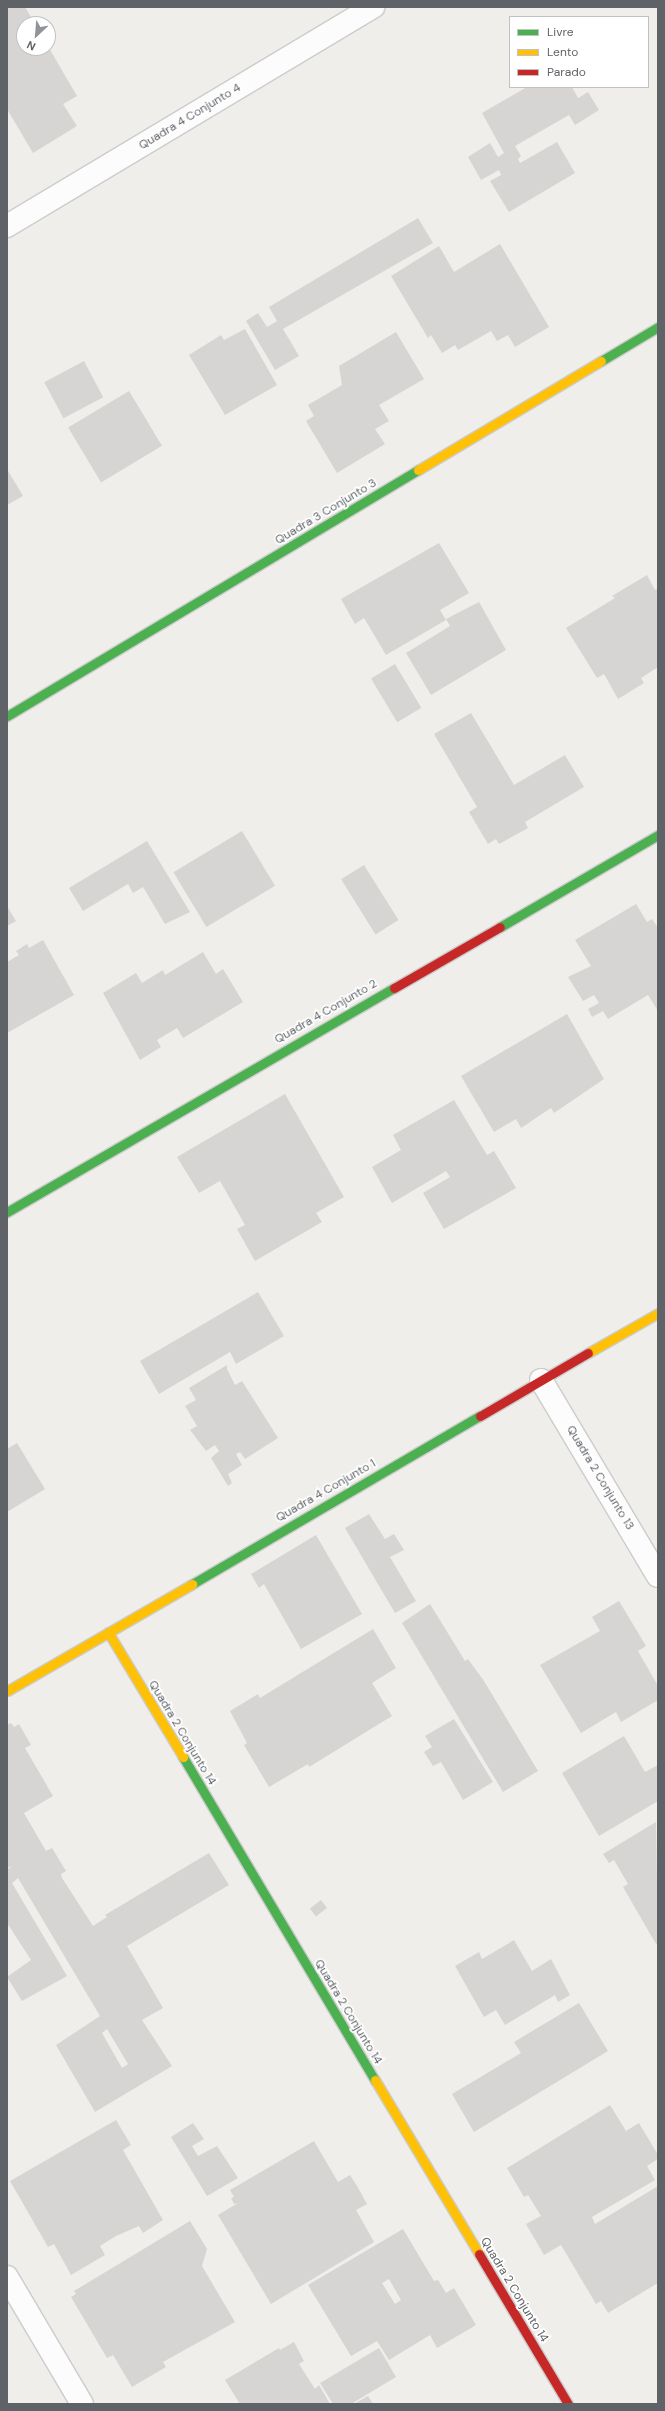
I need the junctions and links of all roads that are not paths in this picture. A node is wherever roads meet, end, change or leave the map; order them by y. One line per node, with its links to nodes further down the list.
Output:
1 (373, 7): 2 (street, Quadra 4 Conjunto 4)
2 (7, 226)
3 (658, 328): 4 (street, Quadra 3 Conjunto 3)
4 (7, 716)
5 (658, 835): 6 (street, Quadra 4 Conjunto 2)
6 (7, 1212)
7 (658, 1313): 8 (street, Quadra 4 Conjunto 1)
8 (541, 1380): 9 (street, Quadra 2 Conjunto 13); 10 (street, Quadra 4 Conjunto 1)
9 (658, 1576)
10 (108, 1632): 11 (street, Quadra 4 Conjunto 1); 14 (street, Quadra 2 Conjunto 14)
11 (7, 1691)
12 (7, 2277): 13 (street)
13 (82, 2404)
14 (568, 2404)

